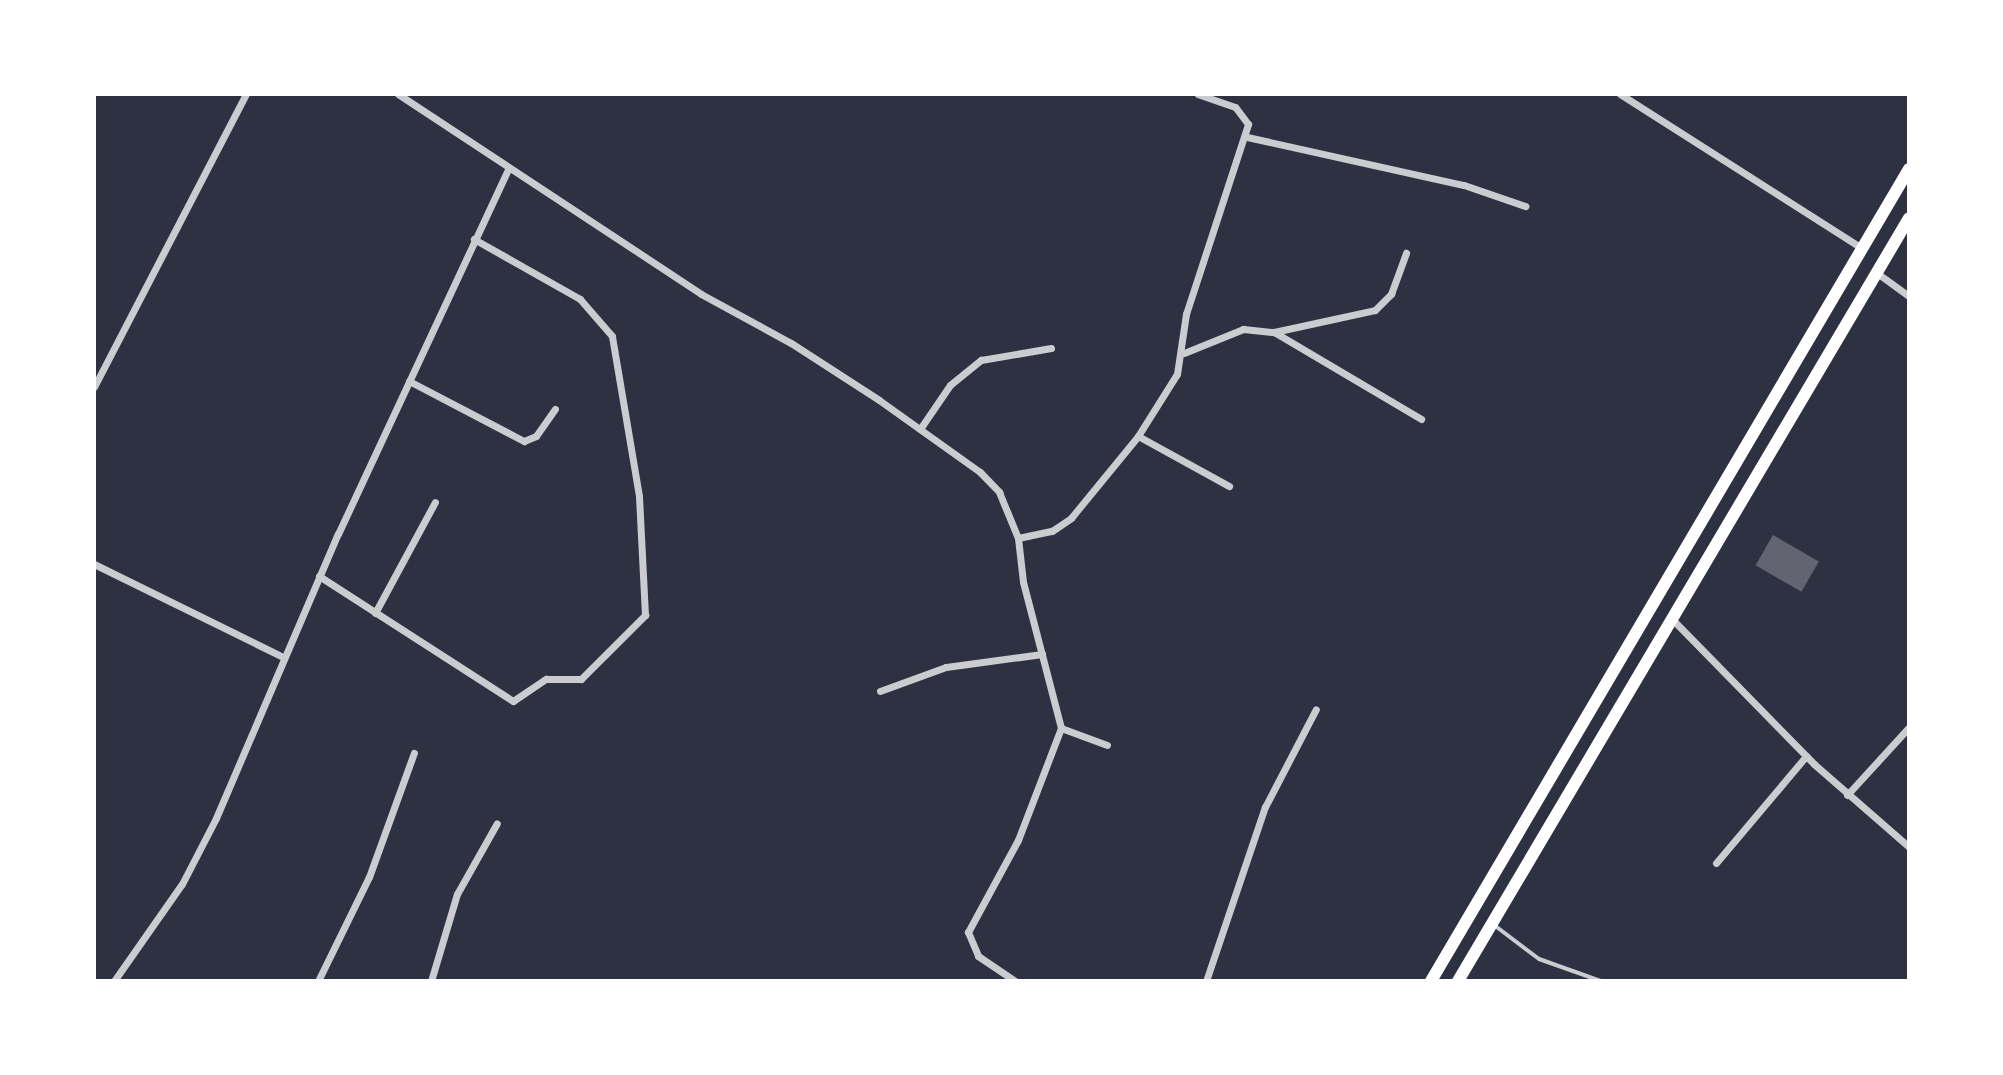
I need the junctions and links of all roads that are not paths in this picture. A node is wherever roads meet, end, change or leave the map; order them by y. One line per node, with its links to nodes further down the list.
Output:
1 (246, 94): 19 (street)
2 (398, 94): 6 (street)
3 (1198, 94): 5 (street)
4 (1620, 94): 11 (street)
5 (1247, 137): 8 (street); 17 (street)
6 (508, 169): 10 (street); 22 (street)
7 (1909, 169): 11 (main road)
8 (1525, 206)
9 (1909, 218): 13 (main road)
10 (474, 239): 18 (street); 29 (street)
11 (1862, 248): 50 (main road)
12 (1406, 253): 15 (street)
13 (1877, 273): 14 (street); 30 (main road)
14 (1909, 296)
15 (1274, 332): 17 (street); 21 (street)
16 (1051, 348): 22 (street)
17 (1184, 353): 23 (street)
18 (409, 381): 20 (street); 28 (street)
19 (94, 387)
20 (555, 409)
21 (1421, 419)
22 (920, 429): 26 (street)
23 (1138, 436): 24 (street); 26 (street)
24 (1229, 486)
25 (435, 502): 29 (street)
26 (1018, 538): 31 (street)
27 (94, 564): 32 (street)
28 (319, 576): 29 (street); 32 (street)
29 (375, 613)
30 (1670, 617): 39 (street); 44 (main road)
31 (1042, 654): 33 (street); 36 (street)
32 (283, 657): 45 (street)
33 (880, 691)
34 (1316, 709): 49 (street)
35 (1909, 727): 40 (street)
36 (1061, 728): 37 (street); 48 (street)
37 (1107, 745)
38 (414, 753): 46 (street)
39 (1806, 756): 40 (street); 43 (street)
40 (1847, 795): 42 (street)
41 (497, 823): 47 (street)
42 (1909, 847)
43 (1716, 863)
44 (1492, 924): 51 (main road); 52 (lane)
45 (114, 981)
46 (318, 981)
47 (431, 981)
48 (1015, 981)
49 (1206, 981)
50 (1431, 981)
51 (1458, 981)
52 (1601, 981)

